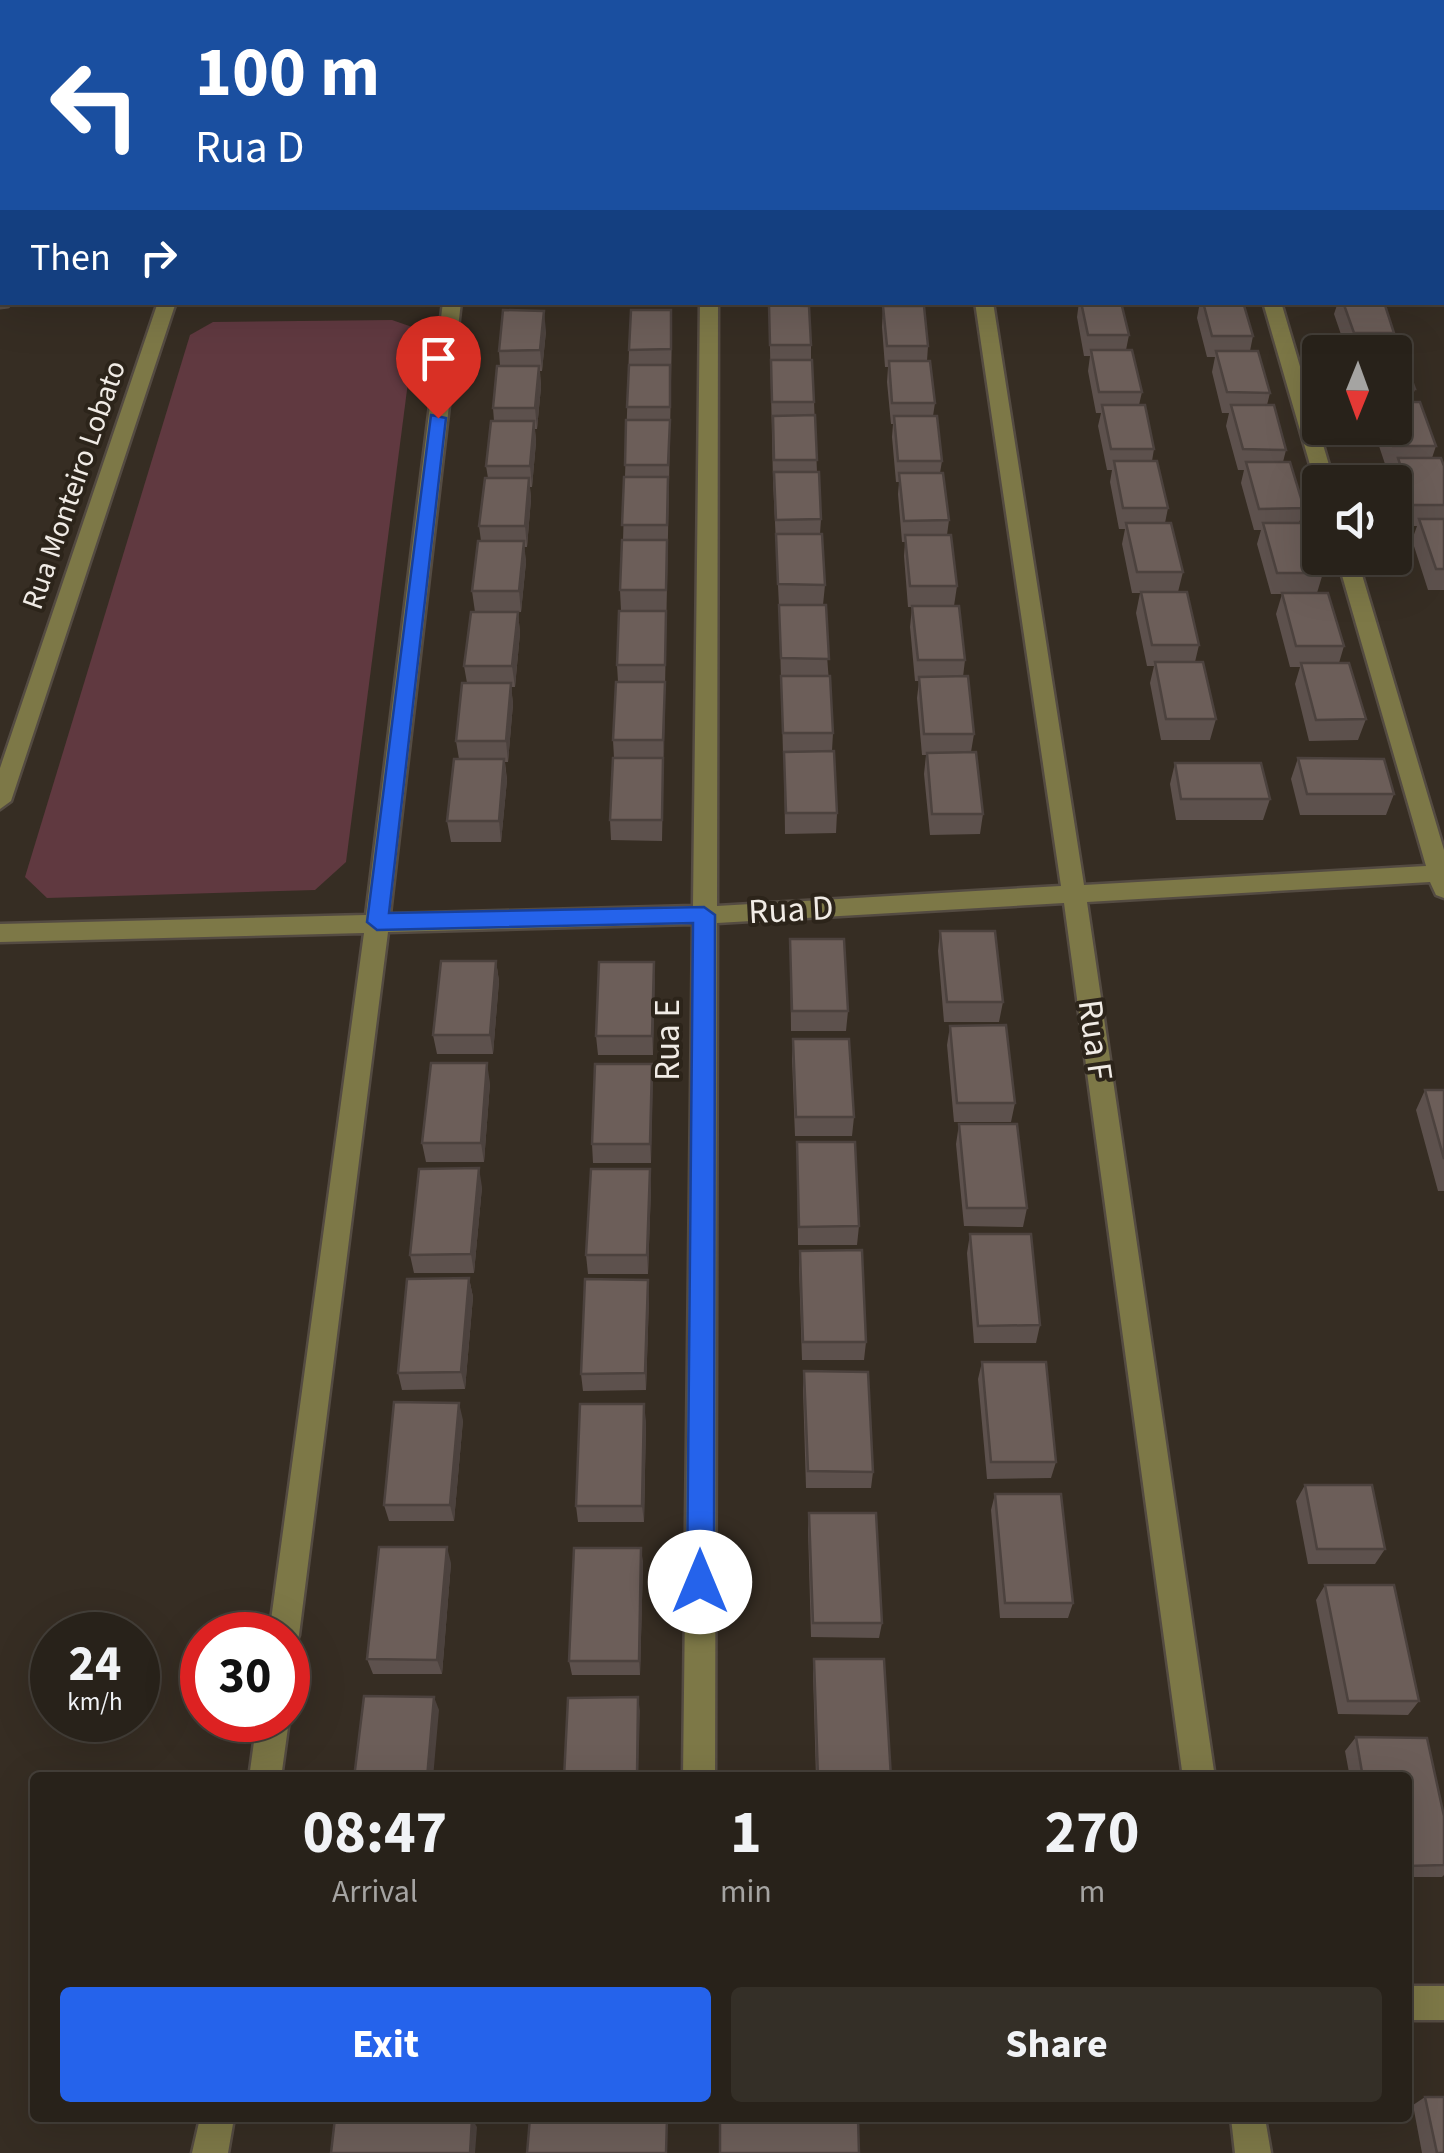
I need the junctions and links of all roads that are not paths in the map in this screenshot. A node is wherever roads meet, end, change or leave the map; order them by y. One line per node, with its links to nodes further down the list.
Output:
1 (166, 305): 8 (street, Rua Monteiro Lobato)
2 (452, 305): 12 (street)
3 (710, 305): 11 (street, Rua E)
4 (984, 305): 10 (street, Rua F)
5 (1273, 305): 6 (street)
6 (1319, 465)
7 (1351, 575): 9 (street)
8 (0, 800)
9 (1442, 879): 10 (street, Rua D)
10 (1074, 894): 11 (street, Rua D); 18 (street, Rua F)
11 (704, 915): 12 (street, Rua D); 17 (street, Rua E)
12 (377, 922): 13 (street, Rua D); 14 (street)
13 (0, 933)
14 (287, 1612)
15 (270, 1742): 16 (street)
16 (266, 1772)
17 (699, 1772)
18 (1198, 1772)
19 (1444, 2003): 20 (street)
20 (1412, 2004)
21 (216, 2122): 23 (street)
22 (1249, 2122): 24 (street)
23 (210, 2153)
24 (1253, 2153)

